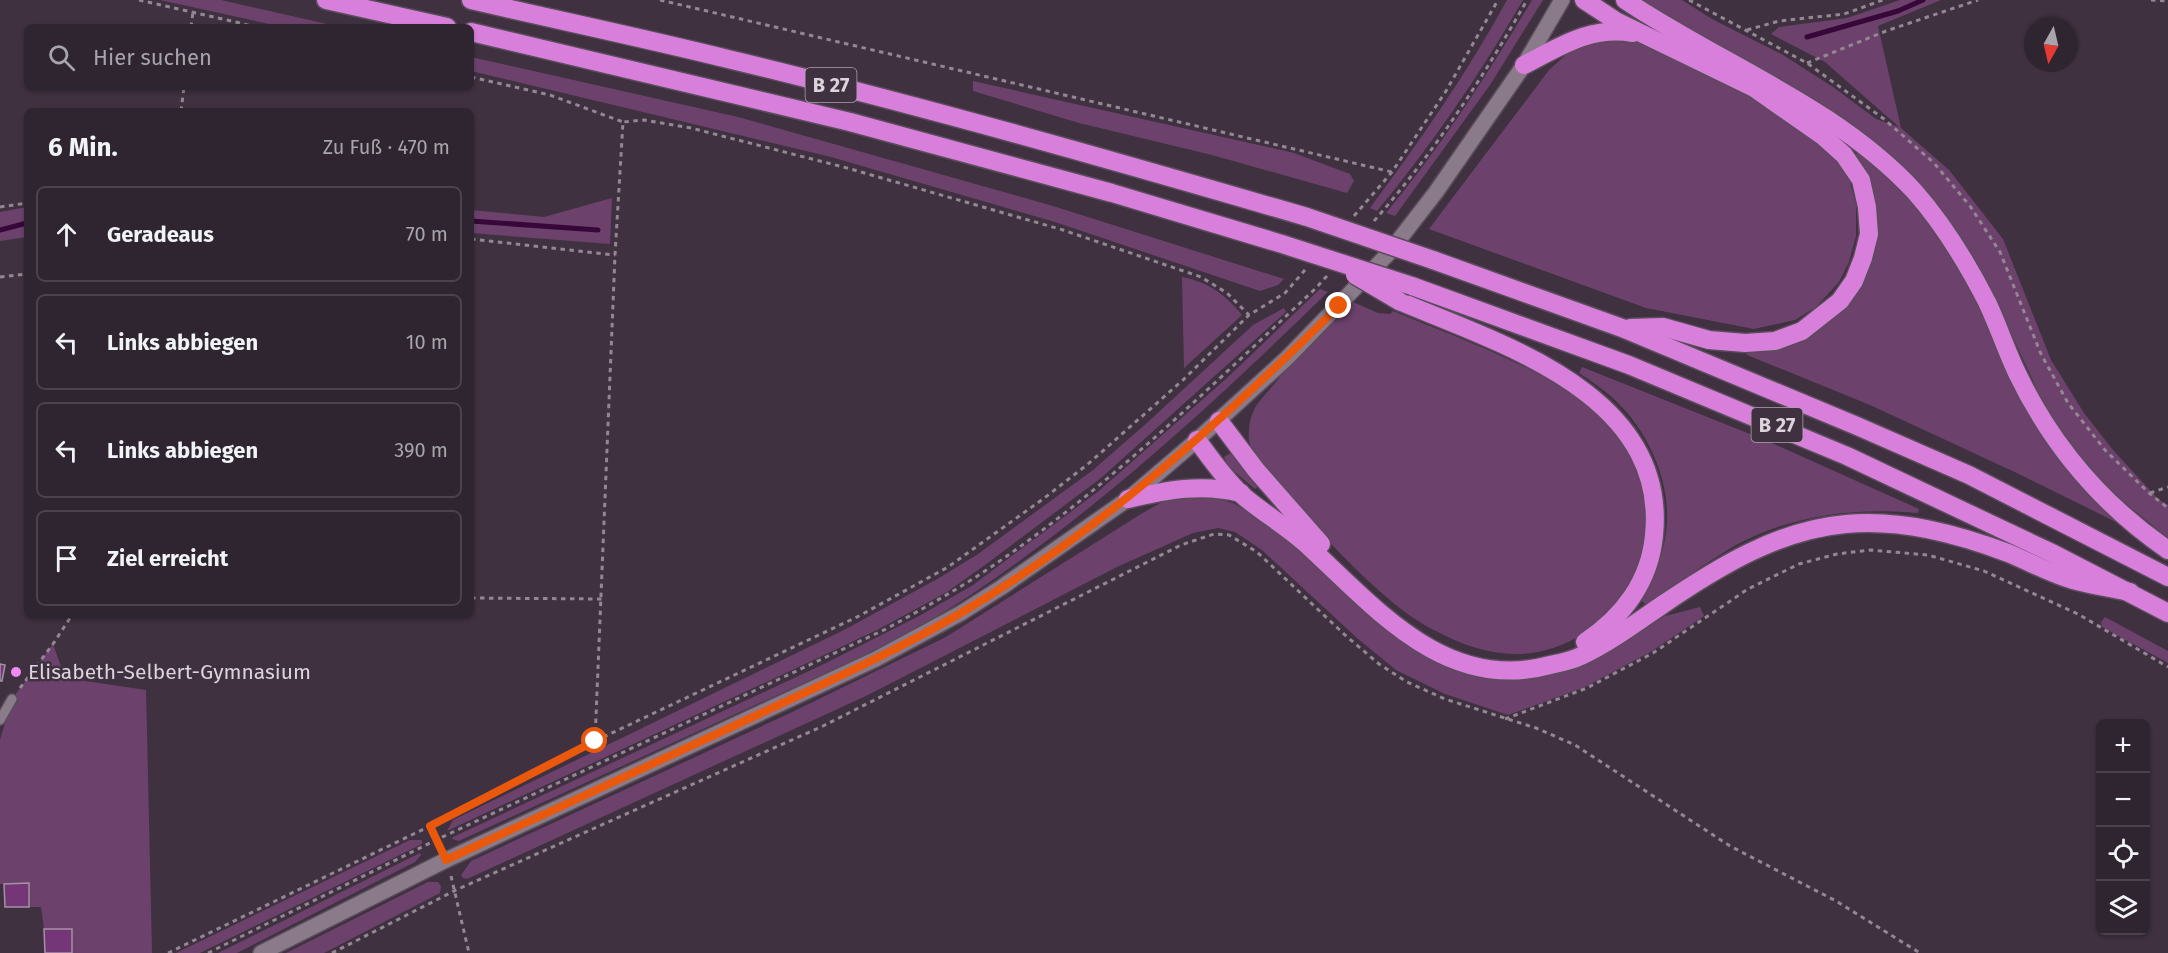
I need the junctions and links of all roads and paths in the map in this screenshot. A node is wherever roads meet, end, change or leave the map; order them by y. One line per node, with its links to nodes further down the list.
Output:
1 (139, 0): 15 (path)
2 (326, 0): 18 (highway)
3 (471, 0): 38 (highway, B 27, bridge)
4 (660, 0): 5 (path)
5 (1498, 0)
6 (1527, 0): 29 (path)
7 (1562, 0): 22 (main road)
8 (1584, 0): 21 (highway)
9 (1625, 0): 45 (highway)
10 (1689, 0): 19 (path)
11 (1883, 0): 19 (path)
12 (1978, 0): 19 (path)
13 (2151, 0): 14 (path)
14 (2168, 1)
15 (193, 12): 16 (path); 17 (path)
16 (191, 24)
17 (244, 24)
18 (434, 24)
19 (1745, 31)
20 (474, 33): 32 (highway, B 27, bridge)
21 (1647, 36): 22 (highway); 38 (highway)
22 (1524, 65): 39 (main road)
23 (474, 77): 26 (path)
24 (184, 90): 25 (path)
25 (181, 108)
26 (623, 122): 31 (path); 37 (path)
27 (24, 203): 28 (path)
28 (0, 207)
29 (1383, 211)
30 (474, 239): 31 (path)
31 (615, 255): 49 (path)
32 (1325, 257): 39 (highway, bridge); 47 (highway, B 27, bridge)
33 (24, 274): 34 (path)
34 (0, 277)
35 (1315, 289): 58 (path)
36 (1285, 293): 37 (path)
37 (1249, 315): 56 (path)
38 (1622, 328): 46 (highway, B 27)
39 (1219, 421): 40 (main road)
40 (1197, 440): 42 (highway); 44 (main road)
41 (2168, 487): 43 (path)
42 (1241, 493): 44 (highway); 47 (highway)
43 (2149, 493)
44 (1128, 499): 59 (main road)
45 (2168, 550)
46 (2168, 577)
47 (2130, 592): 50 (highway, B 27)
48 (474, 598): 49 (path)
49 (602, 599): 56 (path)
50 (2168, 613)
51 (70, 618): 53 (path)
52 (2168, 667): 54 (path)
53 (12, 699): 55 (lane)
54 (1503, 719): 60 (path); 66 (path)
55 (0, 720)
56 (595, 741): 57 (path)
57 (430, 826): 58 (path); 61 (path)
58 (436, 840): 59 (path); 62 (path)
59 (446, 860): 63 (main road)
60 (456, 890): 64 (path); 65 (path)
61 (168, 953)
62 (208, 953)
63 (261, 953)
64 (332, 953)
65 (469, 953)
66 (1920, 953)

